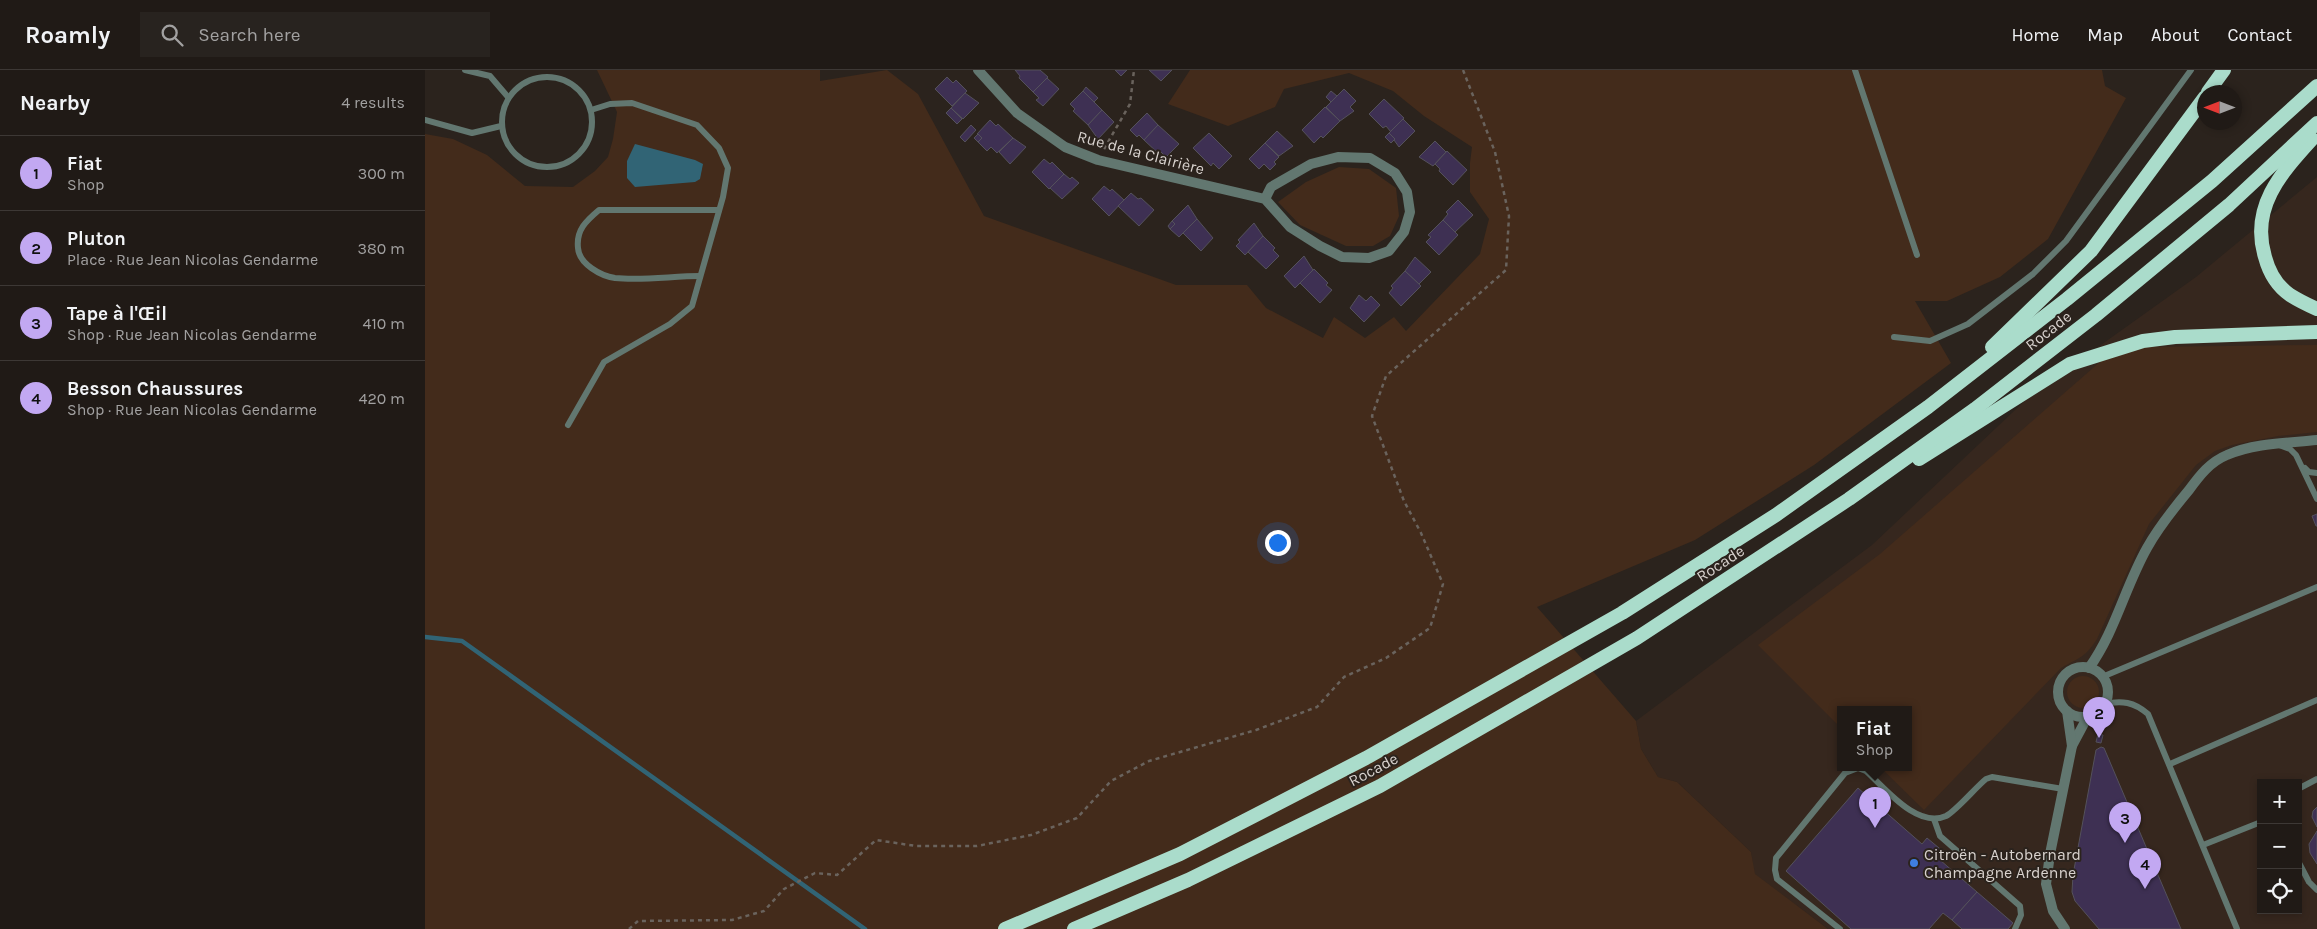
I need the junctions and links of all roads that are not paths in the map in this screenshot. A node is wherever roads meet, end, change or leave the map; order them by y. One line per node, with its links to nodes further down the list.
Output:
1 (465, 70): 8 (lane)
2 (978, 70): 15 (street, Rue de la Clairière)
3 (1855, 70): 17 (lane)
4 (2191, 70): 21 (lane)
5 (2225, 70): 6 (highway)
6 (2213, 85)
7 (2317, 86): 22 (highway)
8 (508, 97): 10 (lane); 13 (lane)
9 (2197, 108): 22 (highway)
10 (591, 110): 13 (lane); 16 (lane)
11 (425, 120): 13 (lane)
12 (2317, 123): 30 (highway, Rocade)
13 (501, 126)
14 (2317, 134): 19 (highway)
15 (1265, 199): 15 (street)
16 (719, 210): 18 (lane); 18 (lane)
17 (1917, 255)
18 (700, 276): 23 (lane)
19 (2317, 309)
20 (2314, 333): 30 (highway)
21 (1893, 337)
22 (1928, 407): 51 (highway)
23 (568, 425)
24 (2317, 440): 25 (street)
25 (2274, 444): 26 (lane); 33 (street)
26 (2302, 465): 27 (lane); 28 (lane)
27 (2317, 473)
28 (2312, 482): 29 (lane); 31 (lane)
29 (2317, 488)
30 (1849, 499): 52 (highway, Rocade)
31 (2317, 499)
32 (2317, 587): 34 (lane)
33 (2089, 668): 34 (street); 37 (street)
34 (2103, 677): 36 (street)
35 (2317, 700): 40 (lane)
36 (2104, 704): 38 (street); 40 (lane)
37 (2067, 711): 38 (street); 39 (street)
38 (2087, 716): 39 (street)
39 (2072, 746): 45 (street)
40 (2170, 764): 48 (lane)
41 (1850, 771): 53 (lane)
42 (1866, 771): 46 (lane)
43 (2317, 779): 44 (lane)
44 (2302, 787)
45 (2063, 789): 46 (lane); 55 (street)
46 (1934, 819): 54 (lane)
47 (2257, 823): 48 (lane)
48 (2203, 845): 56 (lane)
49 (2302, 868): 50 (lane)
50 (2317, 890)
51 (1005, 929)
52 (1074, 929)
53 (1840, 929)
54 (2015, 929)
55 (2065, 929)
56 (2237, 929)

